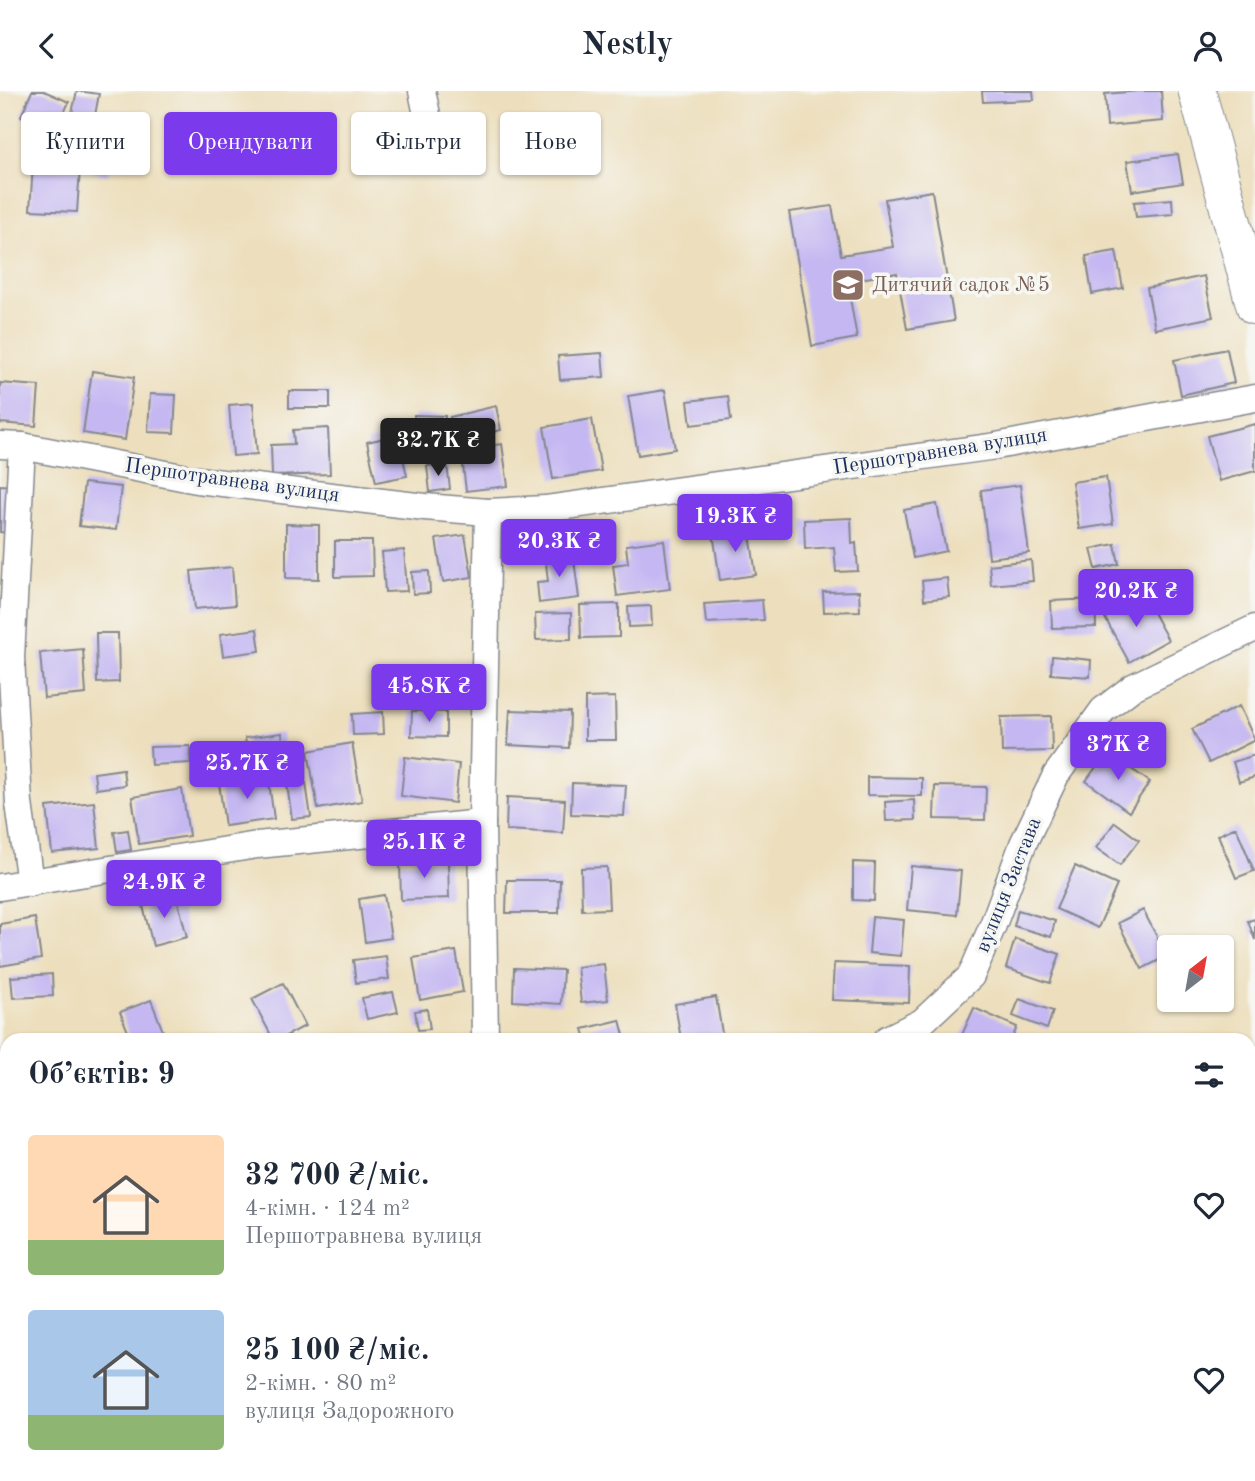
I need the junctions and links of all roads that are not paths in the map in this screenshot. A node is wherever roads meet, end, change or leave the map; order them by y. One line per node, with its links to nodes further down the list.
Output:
1 (422, 91): 3 (street)
2 (1197, 91): 4 (main road)
3 (426, 112)
4 (1255, 306)
5 (1255, 398): 7 (street, Першотравнева вулиця)
6 (11, 445): 7 (street, Першотравнева вулиця); 10 (street)
7 (488, 512): 9 (street)
8 (1255, 628): 13 (street, вулиця Застава)
9 (482, 823): 10 (street); 12 (street)
10 (30, 883): 11 (street)
11 (0, 887)
12 (485, 1033)
13 (899, 1033)

